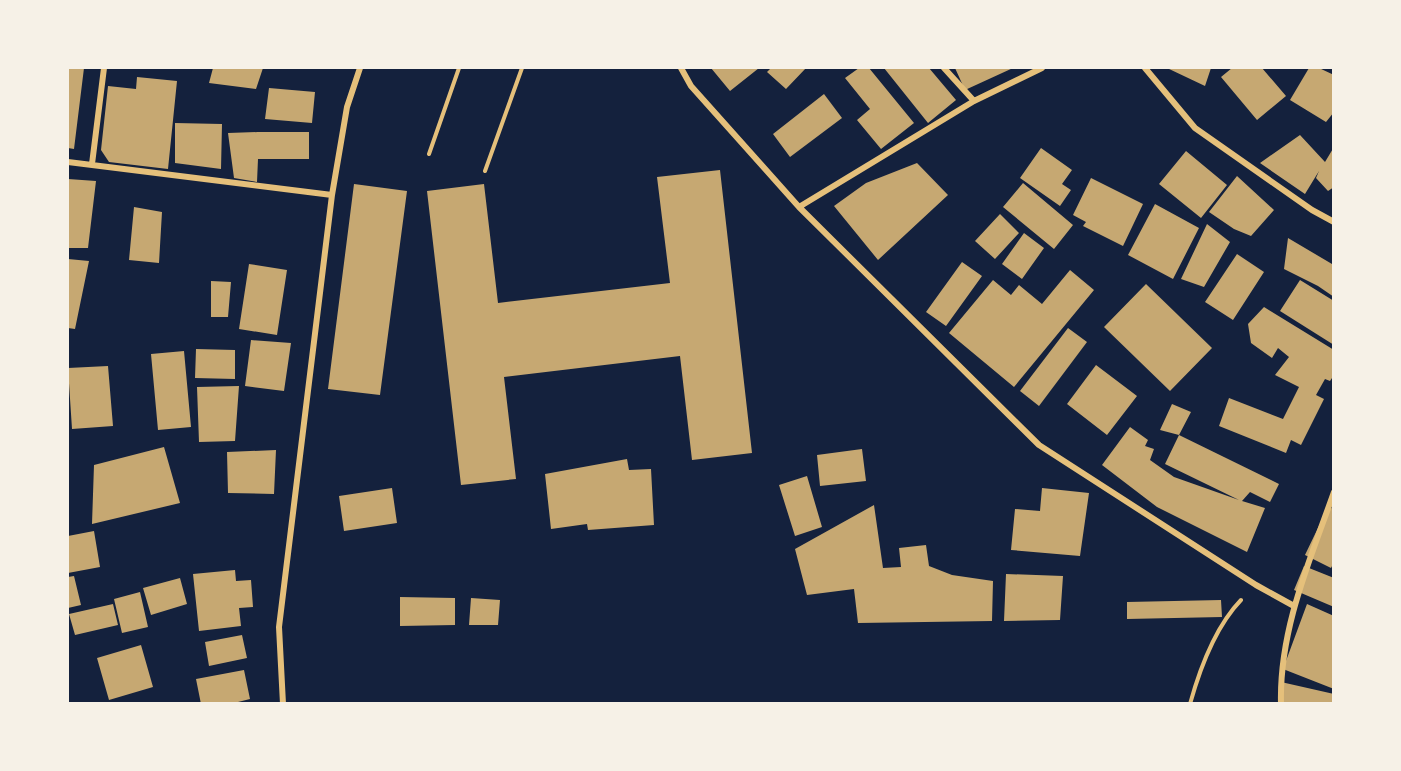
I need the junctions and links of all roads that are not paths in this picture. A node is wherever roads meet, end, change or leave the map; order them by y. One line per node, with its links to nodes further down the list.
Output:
1 (104, 68): 9 (street)
2 (360, 68): 10 (street)
3 (681, 68): 11 (street)
4 (944, 68): 7 (street)
5 (1042, 68): 7 (street)
6 (1145, 68): 12 (street)
7 (974, 101): 11 (street)
8 (68, 162): 9 (street)
9 (92, 164): 10 (street)
10 (332, 195): 15 (street)
11 (799, 207): 14 (street)
12 (1334, 222)
13 (1334, 492): 14 (street)
14 (1294, 606): 16 (street)
15 (283, 704)
16 (1281, 704)

